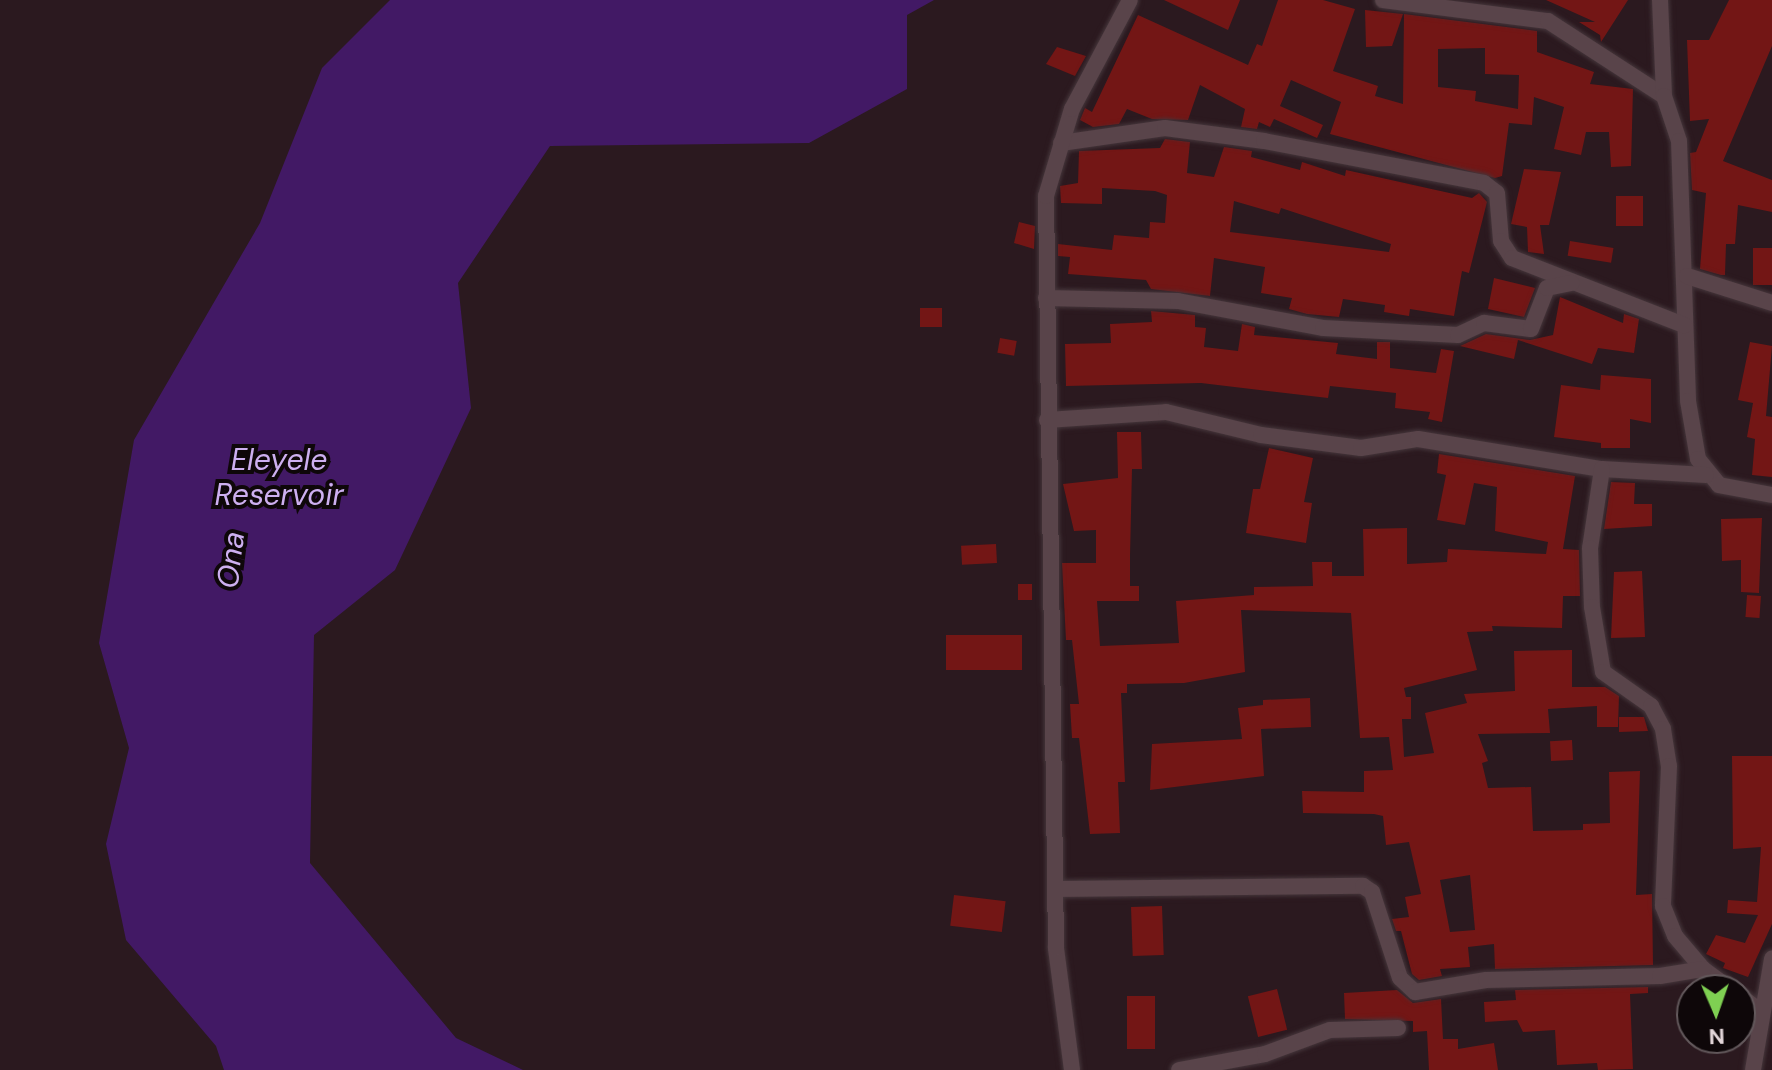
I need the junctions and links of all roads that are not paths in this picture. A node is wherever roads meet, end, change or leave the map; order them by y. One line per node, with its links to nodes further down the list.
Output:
1 (1130, 0): 5 (street)
2 (1383, 0): 4 (street)
3 (1660, 0): 4 (street)
4 (1664, 96): 6 (street)
5 (1061, 143): 7 (street); 8 (street)
6 (1687, 276): 9 (street); 10 (street)
7 (1572, 282): 8 (street); 10 (street)
8 (1046, 298): 11 (street)
9 (1772, 303)
10 (1684, 325): 13 (street)
11 (1047, 420): 12 (street); 15 (street)
12 (1602, 469): 13 (street); 17 (street)
13 (1706, 475): 14 (street)
14 (1772, 495)
15 (1055, 889): 17 (street); 22 (street)
16 (1772, 959): 20 (street)
17 (1703, 969): 18 (street)
18 (1710, 974)
19 (1756, 1008): 20 (street)
20 (1761, 1012): 24 (street)
21 (1398, 1028): 23 (street)
22 (1072, 1070)
23 (1179, 1070)
24 (1753, 1070)

